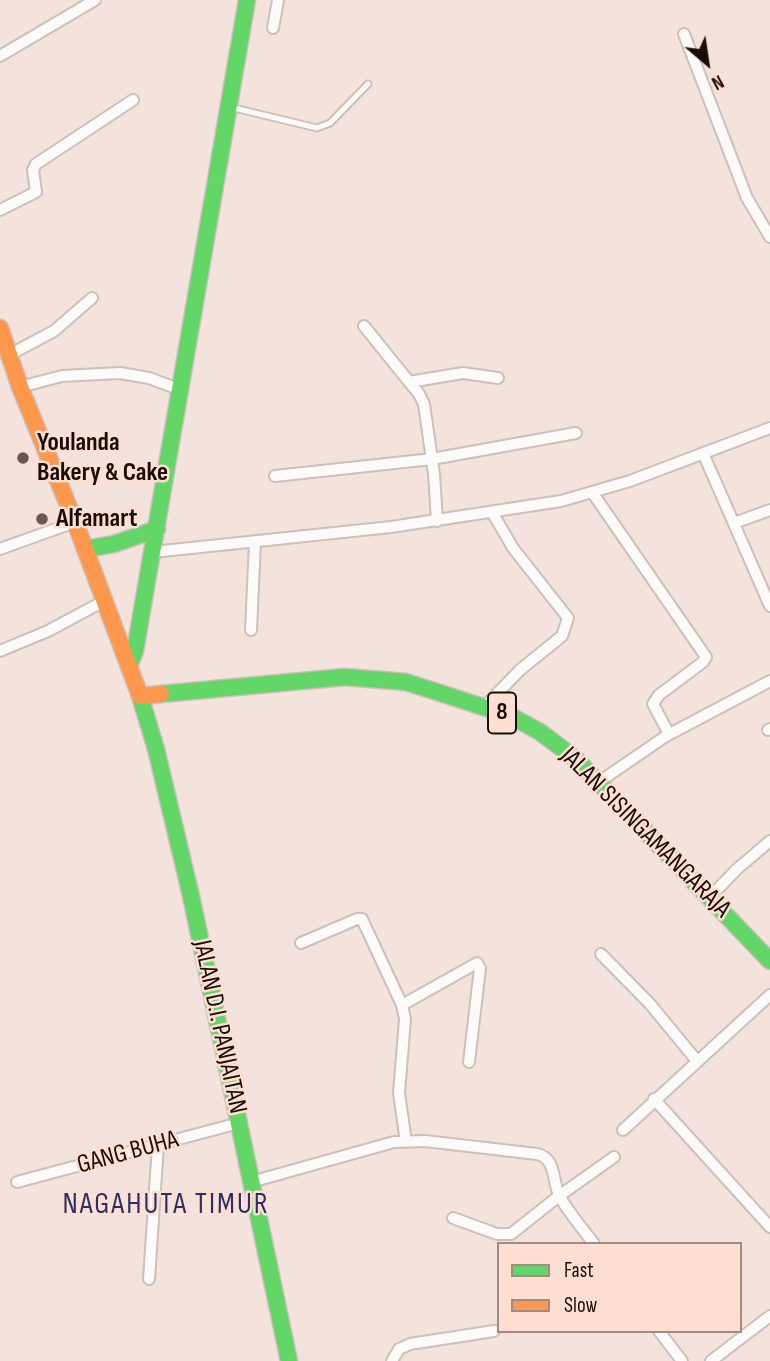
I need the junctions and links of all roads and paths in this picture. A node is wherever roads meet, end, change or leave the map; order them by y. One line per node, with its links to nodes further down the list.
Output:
1 (95, 0): 6 (street)
2 (247, 0): 9 (main road)
3 (278, 0): 4 (street)
4 (273, 28)
5 (684, 34): 11 (street)
6 (0, 56)
7 (368, 84): 9 (lane)
8 (133, 100): 10 (street)
9 (229, 107): 19 (main road)
10 (0, 210)
11 (770, 237)
12 (92, 298): 15 (street)
13 (364, 326): 17 (street)
14 (0, 328): 15 (main road, JALAN D.I. PANJAITAN)
15 (9, 355): 18 (main road, JALAN D.I. PANJAITAN)
16 (498, 378): 17 (street)
17 (409, 382): 23 (street)
18 (20, 387): 19 (street); 29 (main road, JALAN D.I. PANJAITAN)
19 (181, 390): 31 (main road)
20 (770, 428): 22 (street)
21 (576, 433): 23 (street)
22 (703, 453): 25 (street); 30 (street)
23 (432, 459): 24 (street); 28 (street)
24 (275, 477)
25 (592, 492): 27 (street); 44 (street)
26 (770, 510): 30 (street)
27 (492, 512): 28 (street); 43 (street)
28 (437, 521): 32 (street)
29 (75, 522): 33 (main road, JALAN D.I. PANJAITAN); 34 (street)
30 (734, 523): 37 (street)
31 (157, 529): 33 (main road); 35 (main road)
32 (255, 542): 35 (street); 38 (street)
33 (85, 548): 36 (main road, JALAN D.I. PANJAITAN)
34 (0, 550)
35 (153, 552): 40 (main road)
36 (104, 601): 39 (street); 40 (main road, JALAN D.I. PANJAITAN)
37 (770, 606)
38 (251, 630)
39 (0, 651)
40 (129, 666): 42 (main road, JALAN D.I. PANJAITAN)
41 (770, 681): 44 (street)
42 (140, 696): 43 (main road, JALAN SISINGAMANGARAJA / 8); 56 (main road, JALAN D.I. PANJAITAN)
43 (484, 707): 45 (main road, JALAN SISINGAMANGARAJA / 8)
44 (668, 734): 45 (street)
45 (599, 782): 47 (main road, JALAN SISINGAMANGARAJA / 8)
46 (770, 841): 47 (street)
47 (710, 897): 50 (main road, JALAN SISINGAMANGARAJA / 8)
48 (301, 943): 52 (street)
49 (601, 954): 53 (street)
50 (770, 961)
51 (770, 995): 53 (street)
52 (402, 1005): 54 (street); 58 (street)
53 (697, 1061): 55 (street)
54 (469, 1062)
55 (654, 1099): 57 (street); 65 (street)
56 (239, 1123): 59 (street, GANG BUHA); 62 (main road, JALAN D.I. PANJAITAN)
57 (623, 1130)
58 (406, 1142): 62 (street); 63 (street)
59 (158, 1145): 61 (street, GANG BUHA); 67 (street)
60 (614, 1157): 63 (street)
61 (17, 1182)
62 (251, 1182): 72 (main road, JALAN D.I. PANJAITAN)
63 (559, 1196): 64 (street); 66 (street)
64 (453, 1218)
65 (770, 1227)
66 (593, 1242)
67 (149, 1279)
68 (770, 1316): 71 (street)
69 (494, 1331): 73 (street)
70 (660, 1333): 74 (street)
71 (725, 1351): 75 (street); 76 (street)
72 (289, 1361)
73 (392, 1361)
74 (681, 1361)
75 (711, 1361)
76 (734, 1361)

